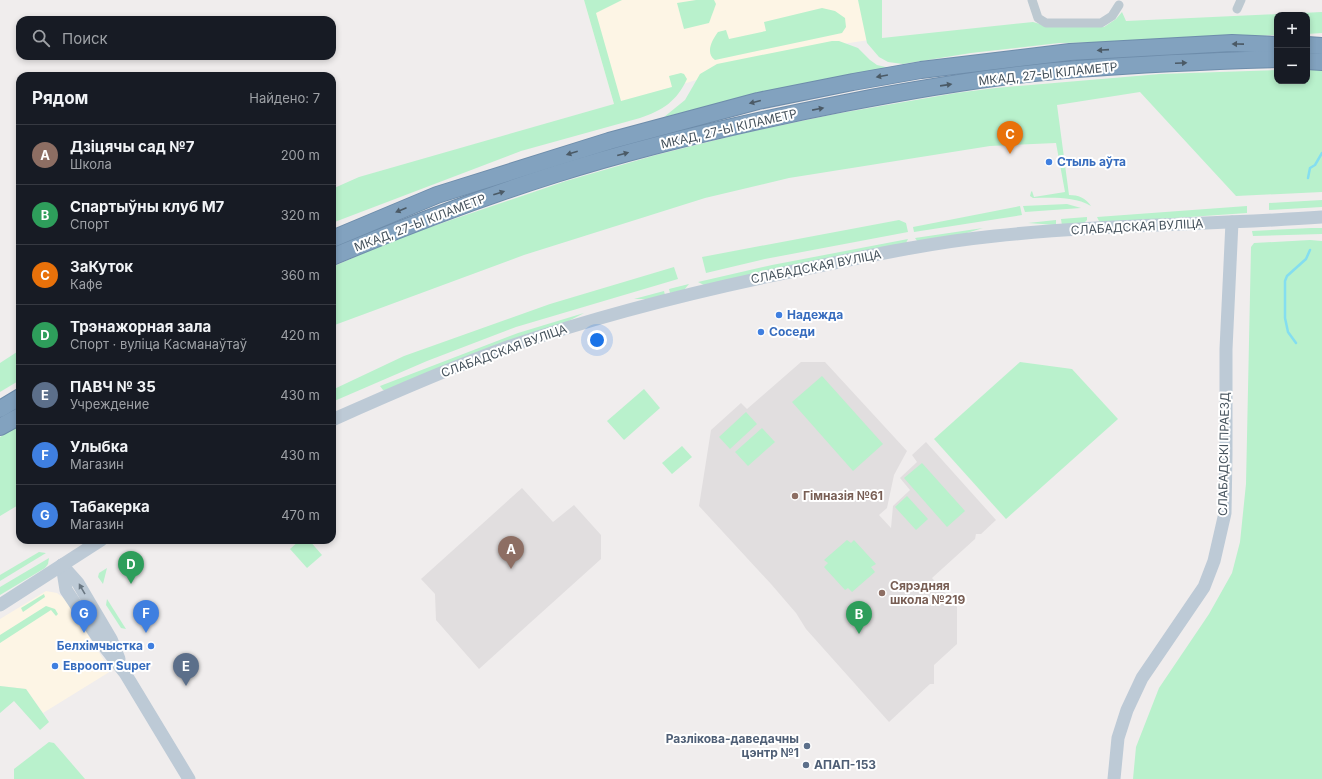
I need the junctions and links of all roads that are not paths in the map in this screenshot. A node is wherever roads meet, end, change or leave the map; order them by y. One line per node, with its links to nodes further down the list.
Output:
1 (1032, 0): 3 (street)
2 (1241, 0): 4 (street)
3 (1119, 5)
4 (1238, 9)
5 (1274, 44): 13 (highway, МКАД, 27-Ы КІЛАМЕТР, one-way to 13)
6 (1310, 45): 7 (highway)
7 (1322, 46)
8 (1274, 59): 14 (highway, МКАД, 27-Ы КІЛАМЕТР, one-way to 8)
9 (1310, 61): 10 (highway)
10 (1322, 62)
11 (1322, 217): 12 (main road, СЛАБАДСКАЯ ВУЛІЦА)
12 (1232, 222): 18 (main road, СЛАБАДСКАЯ ВУЛІЦА); 24 (main road, СЛАБАДСКІ ПРАЕЗД)
13 (336, 237)
14 (336, 255)
15 (16, 399): 16 (highway)
16 (0, 409)
17 (16, 418): 19 (highway)
18 (336, 418)
19 (2, 426)
20 (95, 544): 21 (main road)
21 (62, 565): 22 (main road); 23 (main road)
22 (0, 605)
23 (189, 779)
24 (1114, 779)

